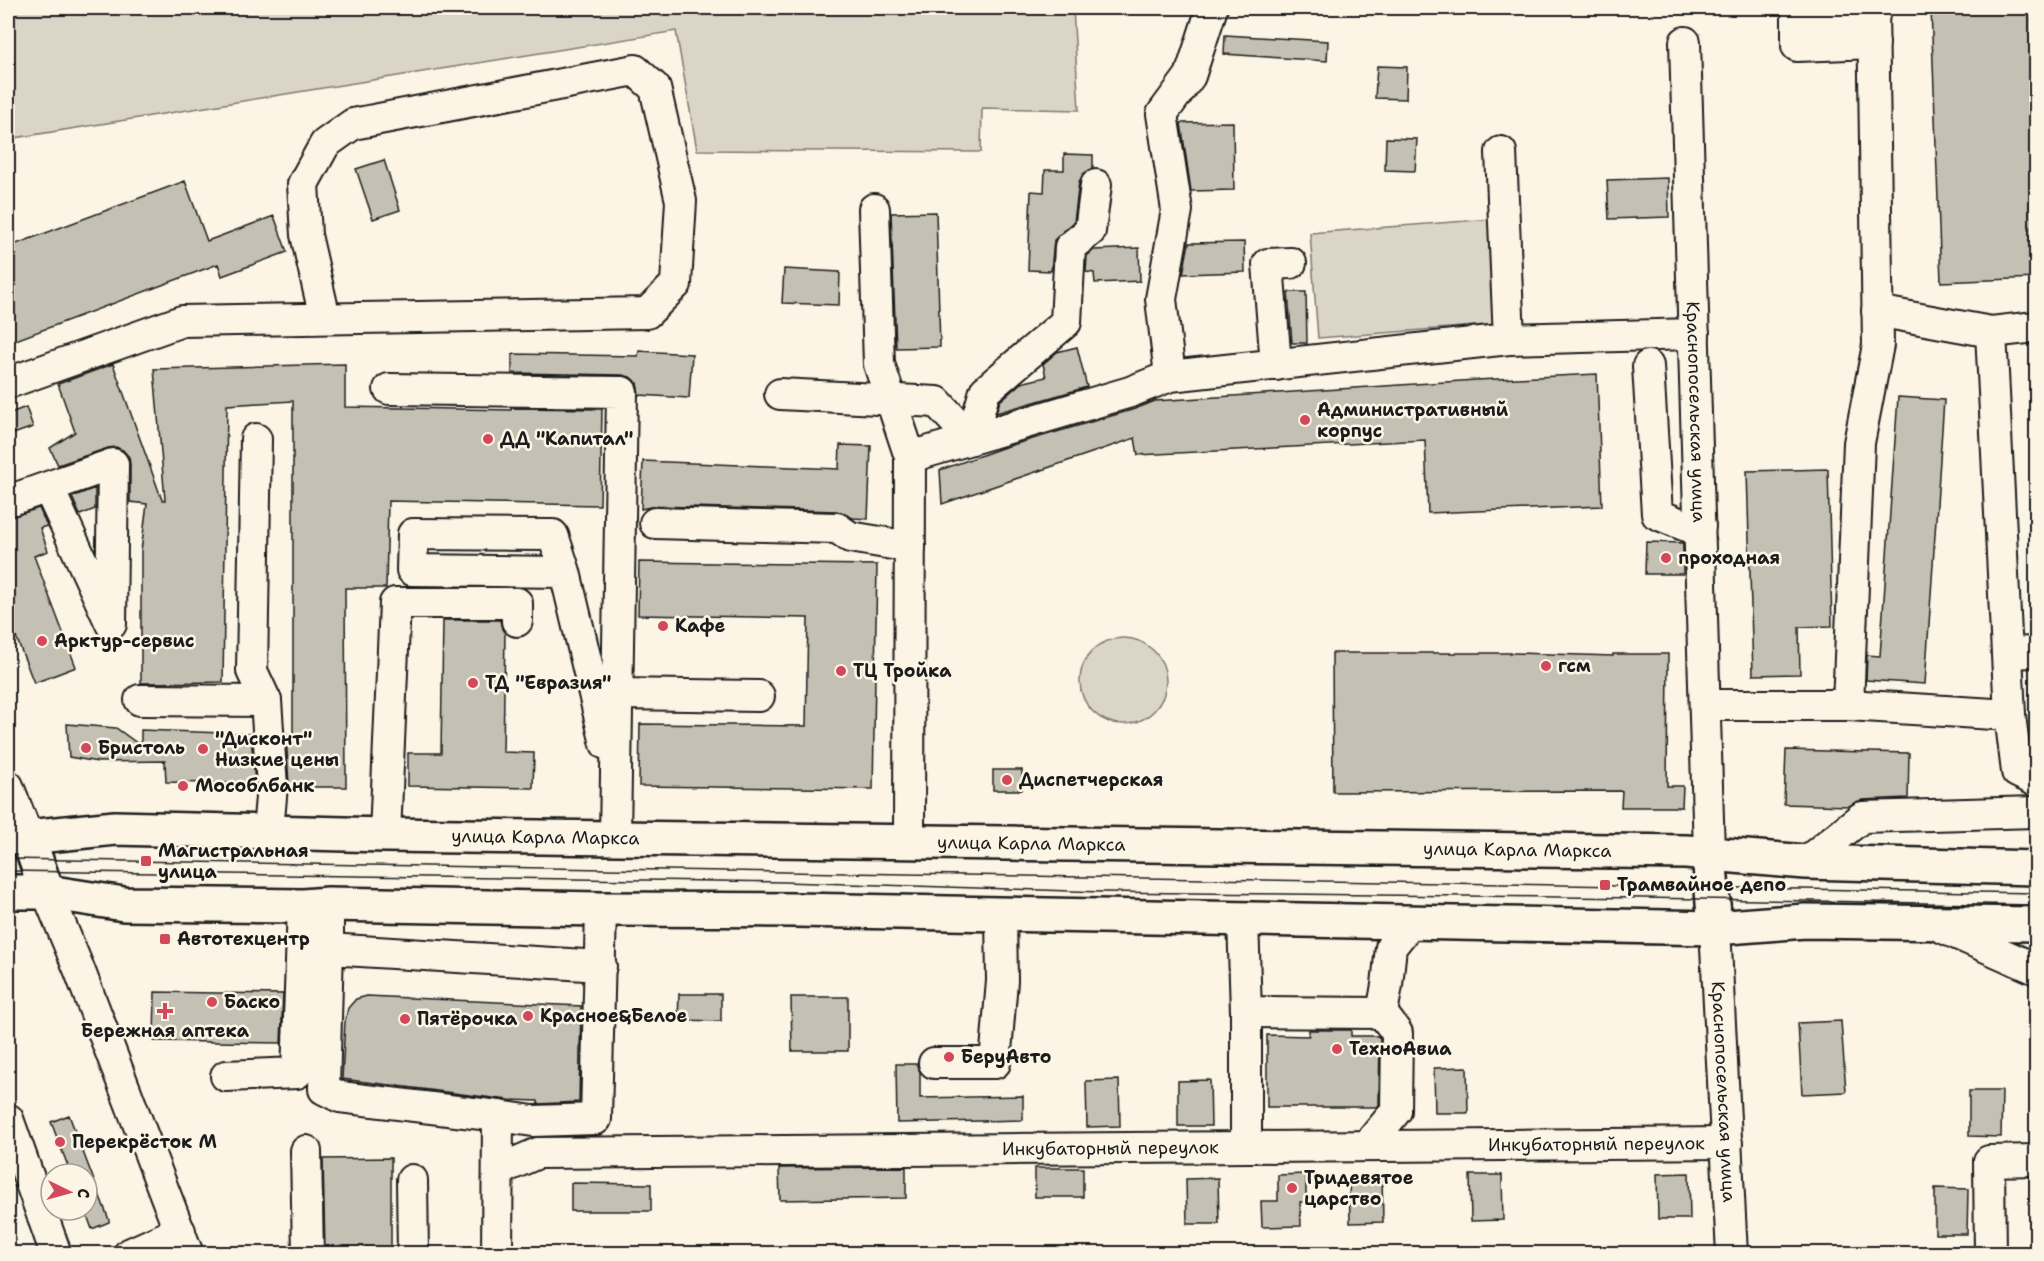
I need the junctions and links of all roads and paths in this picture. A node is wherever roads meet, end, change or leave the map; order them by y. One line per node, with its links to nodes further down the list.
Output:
1 (1212, 8): 16 (street)
2 (1874, 22): 8 (street)
3 (1685, 42): 12 (street, Краснопосельская улица)
4 (1501, 152): 13 (street)
5 (1096, 184): 22 (street)
6 (874, 209): 20 (street)
7 (1291, 263): 14 (street)
8 (1878, 311): 11 (street); 38 (street)
9 (325, 318): 9 (street); 17 (street)
10 (2037, 327): 11 (street)
11 (1991, 332): 32 (street)
12 (1694, 334): 13 (street); 27 (street, Краснопосельская улица)
13 (1509, 339): 14 (street)
14 (1276, 365): 16 (street)
15 (1648, 366): 27 (street)
16 (1170, 376): 22 (street)
17 (8, 383)
18 (389, 389): 33 (street)
19 (780, 394): 20 (street)
20 (891, 400): 22 (street); 23 (street)
21 (256, 439): 36 (street)
22 (971, 440): 23 (street)
23 (910, 458): 28 (street)
24 (48, 487): 24 (street); 25 (street)
25 (8, 501)
26 (656, 523): 28 (street)
27 (1700, 526): 37 (street, Краснопосельская улица)
28 (910, 547): 48 (street)
29 (566, 572): 42 (street)
30 (517, 621): 45 (street)
31 (2037, 652): 32 (street)
32 (2007, 653): 39 (street)
33 (617, 694): 34 (street); 42 (street)
34 (759, 696)
35 (140, 700): 36 (street)
36 (266, 701): 44 (street)
37 (1705, 705): 38 (street); 49 (street, Краснопосельская улица)
38 (1848, 705): 39 (street)
39 (2010, 715): 40 (street)
40 (2037, 780)
41 (8, 786): 47 (street)
42 (616, 788): 46 (street)
43 (2037, 812): 50 (street)
44 (268, 831): 45 (main road, улица Карла Маркса); 47 (main road, улица Карла Маркса)
45 (385, 835): 46 (main road, улица Карла Маркса)
46 (615, 837): 48 (main road, улица Карла Маркса)
47 (18, 838): 53 (main road)
48 (909, 841): 49 (main road, улица Карла Маркса)
49 (1709, 853): 50 (main road, улица Карла Маркса); 61 (main road)
50 (1806, 862): 51 (main road, улица Карла Маркса)
51 (2037, 868)
52 (8, 892): 53 (main road)
53 (47, 892): 54 (main road); 78 (street)
54 (315, 905): 55 (main road); 62 (street); 68 (street)
55 (601, 909): 56 (main road); 63 (street)
56 (1001, 914): 57 (main road); 67 (street)
57 (1243, 919): 58 (main road); 65 (street)
58 (1411, 922): 61 (main road); 66 (street)
59 (1929, 922): 60 (main road); 61 (main road); 64 (street)
60 (2037, 924)
61 (1715, 928): 71 (street, Краснопосельская улица)
62 (328, 949): 63 (street); 69 (street)
63 (601, 966): 69 (street)
64 (2037, 969)
65 (1246, 1012): 66 (street); 73 (street)
66 (1382, 1013): 72 (street)
67 (934, 1063)
68 (226, 1076)
69 (498, 1116): 76 (street)
70 (8, 1119): 79 (street)
71 (1727, 1143): 72 (street, Инкубаторный переулок); 84 (street, Краснопосельская улица)
72 (1367, 1146): 73 (street, Инкубаторный переулок)
73 (1246, 1147): 76 (street, Инкубаторный переулок)
74 (306, 1151): 81 (street)
75 (2037, 1160): 85 (street)
76 (499, 1170): 83 (street)
77 (412, 1180): 82 (street)
78 (184, 1242): 80 (street)
79 (56, 1254)
80 (129, 1254)
81 (308, 1254)
82 (413, 1254)
83 (497, 1254)
84 (1732, 1254)
85 (1990, 1254)

